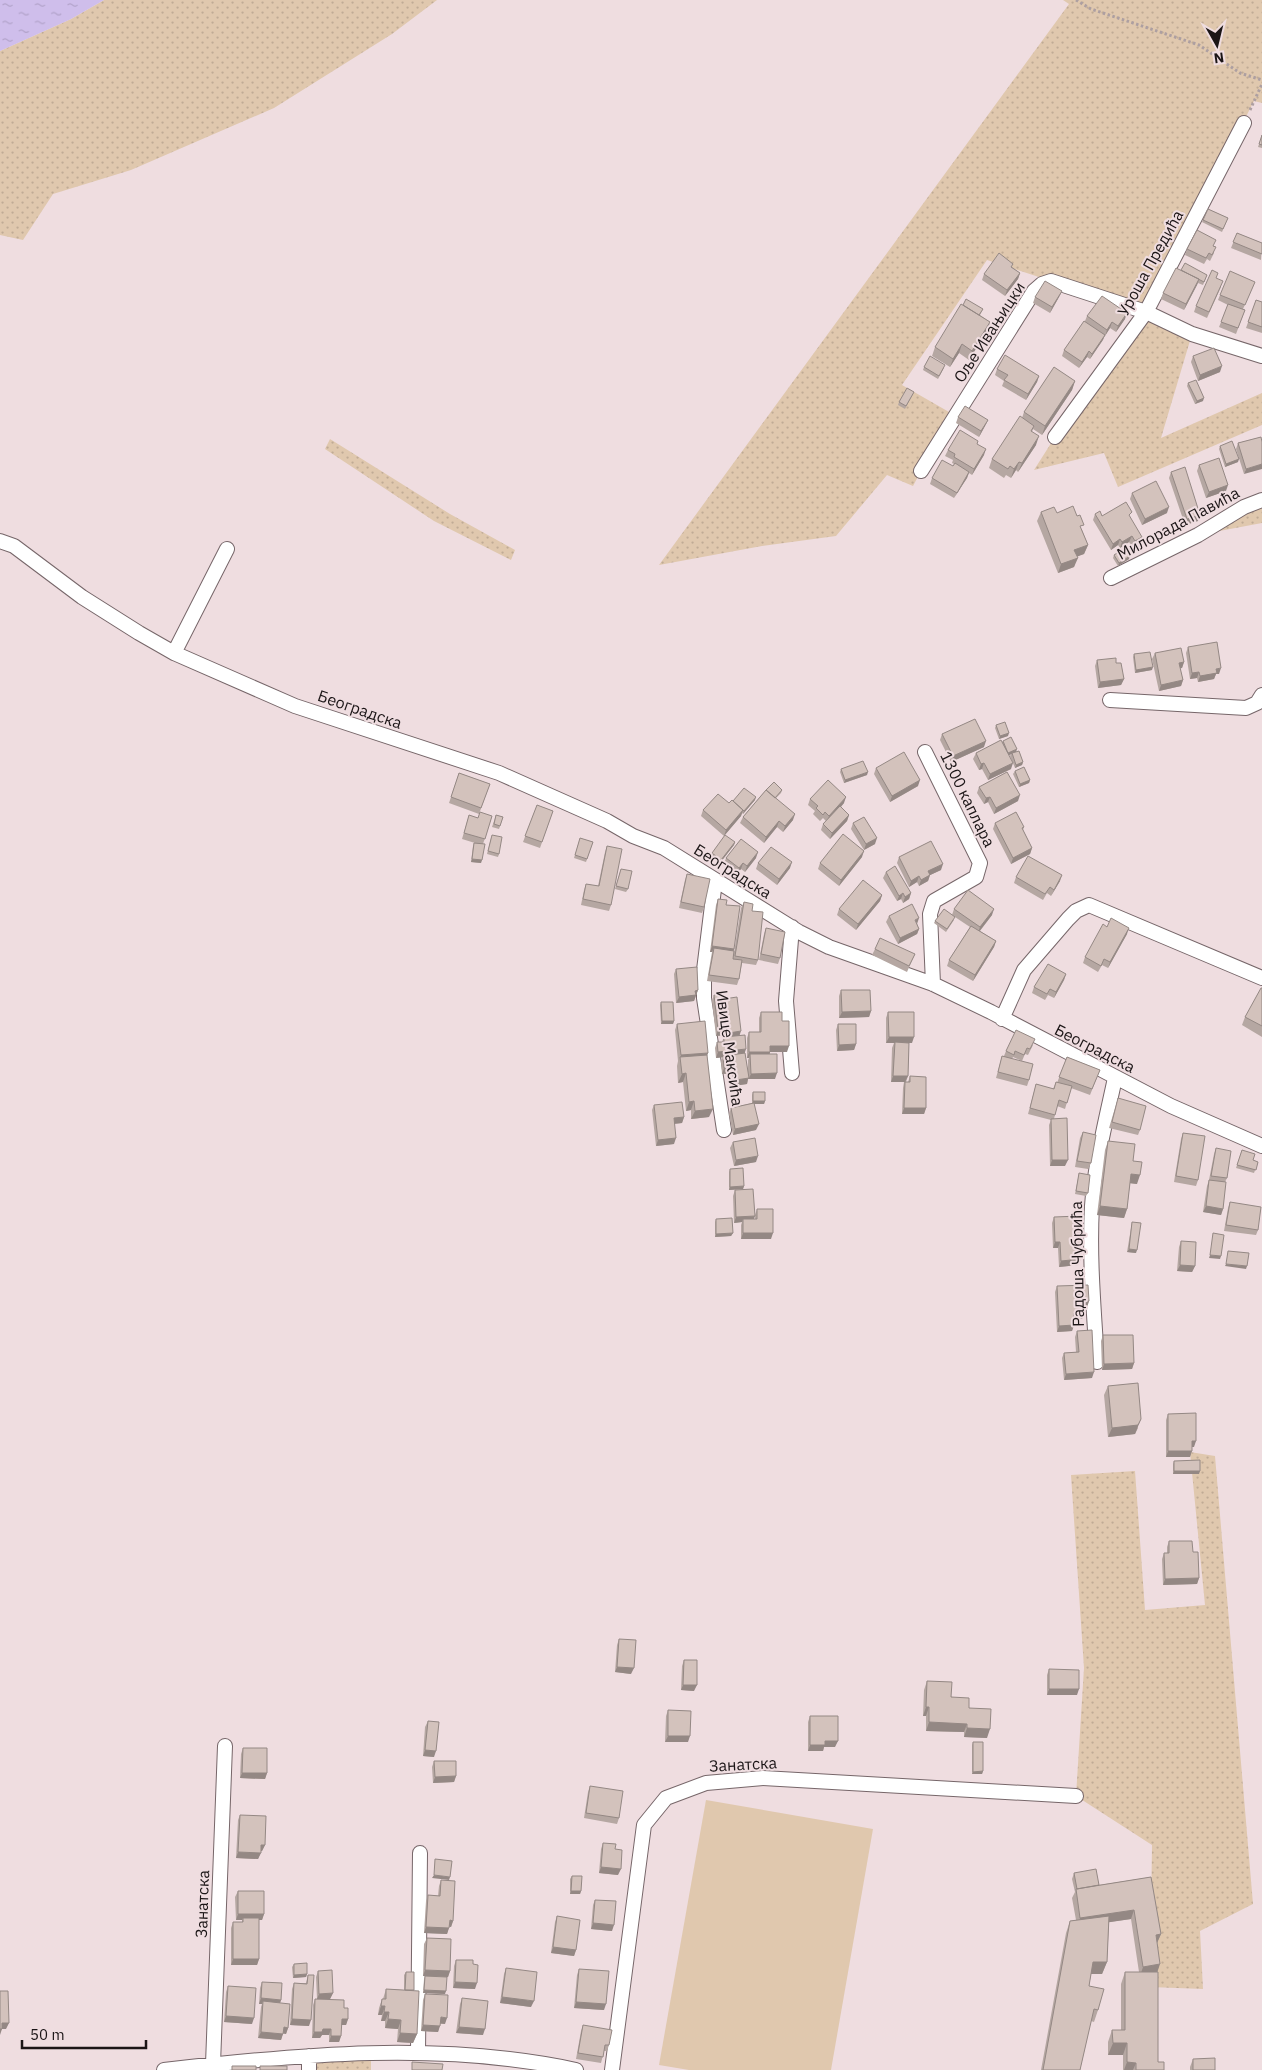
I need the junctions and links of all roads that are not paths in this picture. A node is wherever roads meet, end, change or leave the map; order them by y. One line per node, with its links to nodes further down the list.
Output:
1 (1244, 123): 2 (street, Уроша Предића)
2 (1146, 312): 3 (street, Оље Ивањицки); 4 (street, Уроша Предића); 5 (street, Оље Ивањицки)
3 (1262, 356)
4 (1055, 437)
5 (921, 471)
6 (1262, 500): 9 (street, Милорада Павића)
7 (0, 541): 10 (street, Београдска)
8 (227, 549): 10 (street)
9 (1111, 578)
10 (174, 653): 14 (street, Београдска)
11 (1262, 695): 12 (street)
12 (1110, 700)
13 (925, 752): 17 (street, 1300 каплара)
14 (716, 881): 15 (street, Београдска); 21 (street, Ивице Максића)
15 (792, 927): 17 (street, Београдска); 19 (street)
16 (1262, 978): 18 (street)
17 (933, 984): 18 (street, Београдска)
18 (1002, 1019): 20 (street, Београдска)
19 (792, 1073)
20 (1115, 1078): 22 (street, Београдска); 23 (street, Радоша Чубрића)
21 (724, 1130)
22 (1262, 1146)
23 (1097, 1362)
24 (225, 1746): 29 (street, Занатска)
25 (1076, 1796): 33 (street, Занатска)
26 (420, 1853): 27 (street)
27 (418, 2053): 28 (street); 32 (street)
28 (309, 2056): 29 (street); 31 (street)
29 (213, 2064): 30 (street)
30 (164, 2070)
31 (309, 2070)
32 (576, 2070)
33 (612, 2070)

